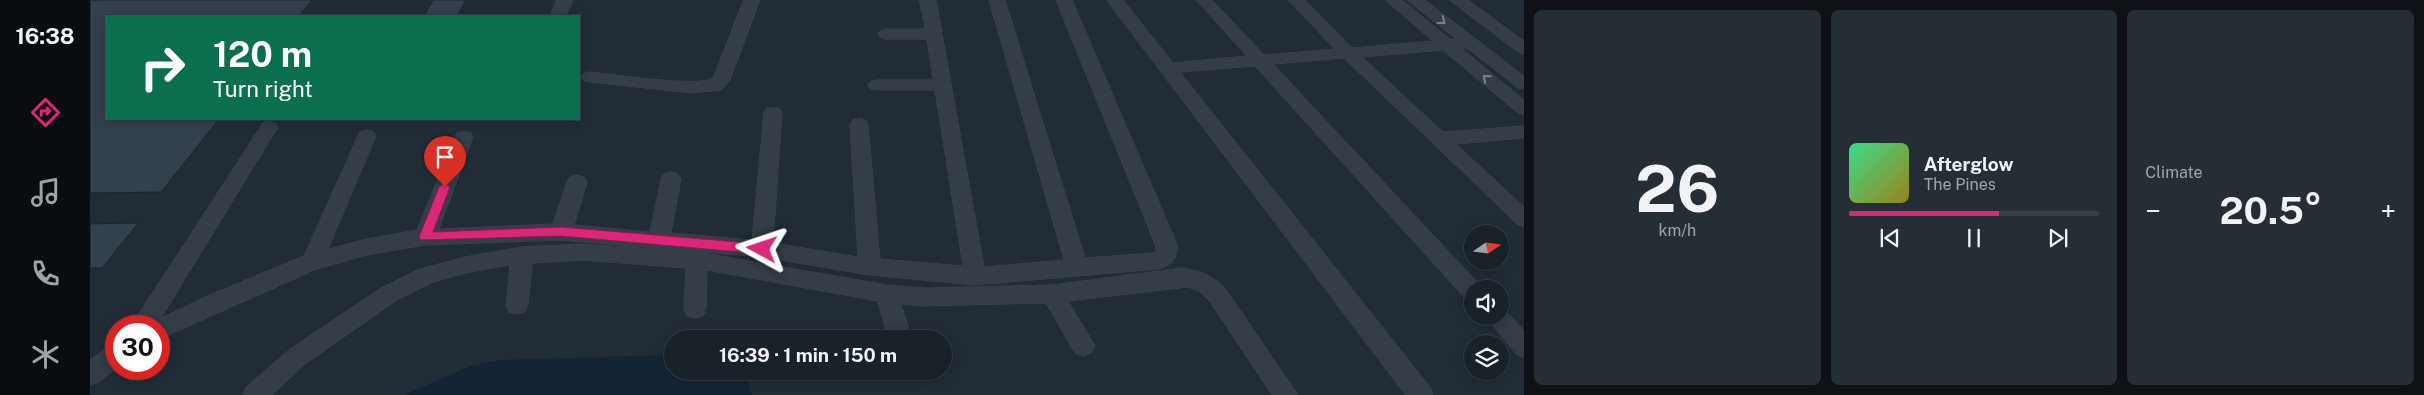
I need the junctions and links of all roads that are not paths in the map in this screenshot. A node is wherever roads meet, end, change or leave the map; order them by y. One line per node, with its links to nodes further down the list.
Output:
1 (565, 0): 12 (street)
2 (752, 0): 22 (street)
3 (928, 0): 14 (street)
4 (997, 0): 45 (street)
5 (1064, 0): 45 (street)
6 (1115, 0): 21 (street)
7 (1204, 0): 20 (street)
8 (1296, 0): 19 (street)
9 (1393, 0): 17 (street)
10 (1415, 0): 16 (street, one-way to 16)
11 (1458, 0): 15 (street)
12 (558, 15)
13 (886, 34): 14 (street)
14 (934, 34): 25 (street)
15 (1517, 38): 18 (street)
16 (1469, 43): 17 (street); 23 (street)
17 (1446, 45): 19 (street); 26 (street, one-way to 17)
18 (1524, 49)
19 (1348, 53): 20 (street); 33 (street)
20 (1260, 61): 21 (street); 47 (street)
21 (1169, 68): 62 (street)
22 (590, 77)
23 (1524, 84)
24 (877, 85): 25 (street)
25 (943, 85): 46 (street)
26 (1524, 109)
27 (772, 112): 40 (street)
28 (859, 124): 44 (street)
29 (269, 127): 52 (street)
30 (1524, 132): 33 (street)
31 (368, 136): 43 (street)
32 (464, 138): 38 (street)
33 (1439, 139): 36 (street)
34 (671, 179): 39 (street)
35 (578, 182): 37 (street)
36 (1524, 219)
37 (561, 232): 38 (street); 39 (street)
38 (425, 237): 43 (street)
39 (659, 240): 40 (street)
40 (762, 249): 44 (street)
41 (522, 255): 42 (street); 50 (street); 60 (street)
42 (697, 260): 48 (street); 51 (street)
43 (312, 262): 53 (street)
44 (870, 267): 46 (street)
45 (1077, 268): 46 (street)
46 (975, 276)
47 (1464, 282)
48 (887, 294): 49 (street); 55 (street)
49 (1052, 294): 56 (street); 61 (street)
50 (517, 305)
51 (695, 309)
52 (150, 315)
53 (170, 324)
54 (1504, 325): 57 (street)
55 (897, 330)
56 (1083, 346)
57 (1524, 347)
58 (105, 362): 59 (street)
59 (90, 374)
60 (255, 395)
61 (1286, 395)
62 (1421, 395)

